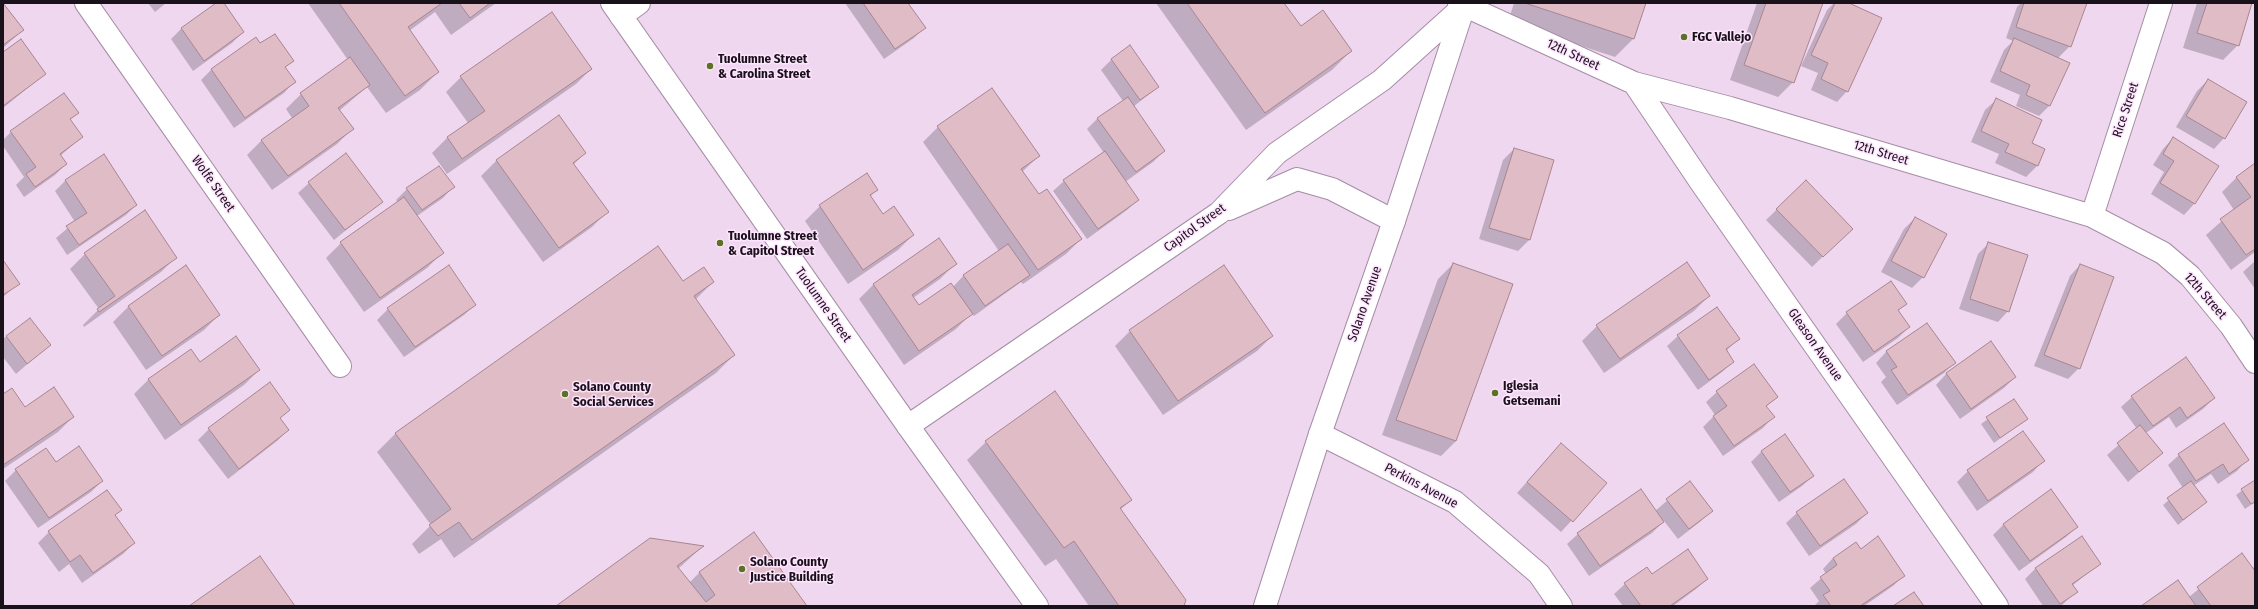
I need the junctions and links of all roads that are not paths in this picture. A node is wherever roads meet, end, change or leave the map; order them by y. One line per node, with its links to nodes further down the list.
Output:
1 (86, 3): 11 (street, Wolfe Street)
2 (639, 3): 5 (street)
3 (2161, 3): 8 (street, Rice Street)
4 (1463, 4): 6 (street, 12th Street); 7 (street, Capitol Street); 9 (street, Solano Avenue)
5 (616, 9): 12 (street, Tuolumne Street)
6 (1634, 83): 8 (street, 12th Street); 17 (street, Gleason Avenue)
7 (1219, 214): 9 (street); 12 (street, Capitol Street)
8 (2092, 216): 10 (street, 12th Street)
9 (1394, 221): 13 (street, Solano Avenue)
10 (2255, 362)
11 (340, 366)
12 (908, 426): 14 (street, Tuolumne Street)
13 (1320, 434): 15 (street, Solano Avenue); 16 (street, Perkins Avenue)
14 (1037, 606)
15 (1265, 606)
16 (1561, 606)
17 (1997, 606)

